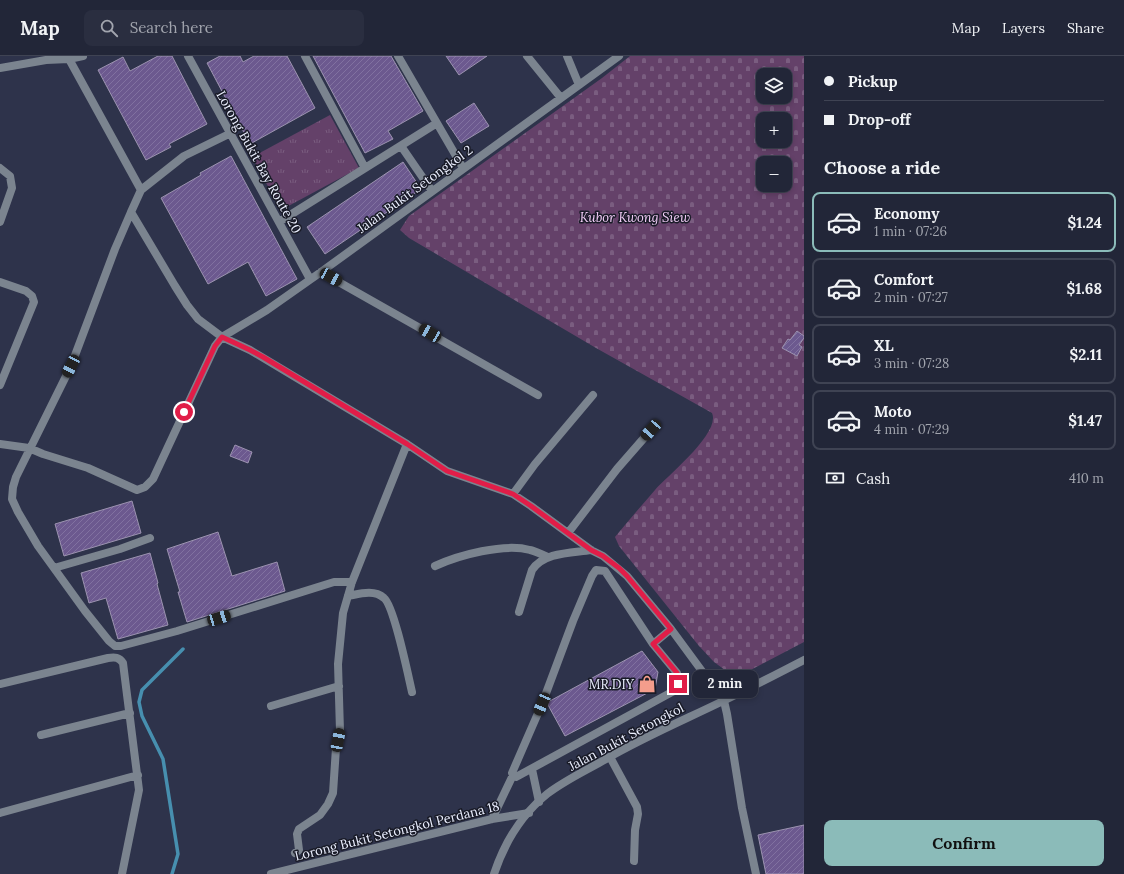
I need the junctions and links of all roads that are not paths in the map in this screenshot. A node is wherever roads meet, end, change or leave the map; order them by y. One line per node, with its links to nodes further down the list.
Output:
1 (83, 56): 8 (street)
2 (188, 56): 13 (street, Lorong Bukit Bay Route 20)
3 (304, 56): 16 (street)
4 (398, 56): 12 (street)
5 (527, 56): 11 (street)
6 (567, 56): 10 (street)
7 (619, 56): 10 (street, Jalan Bukit Setongkol 2)
8 (70, 59): 9 (street); 18 (street)
9 (0, 68)
10 (579, 85): 11 (street, Jalan Bukit Setongkol 2)
11 (561, 98): 17 (street, Jalan Bukit Setongkol 2)
12 (437, 123): 14 (street); 17 (street)
13 (230, 133): 18 (street); 22 (street, Lorong Bukit Bay Route 20)
14 (401, 146): 16 (street); 19 (street)
15 (0, 168): 21 (street)
16 (365, 168): 22 (street)
17 (463, 168): 19 (street, Jalan Bukit Setongkol 2)
18 (141, 190): 20 (street)
19 (432, 191): 23 (street, Jalan Bukit Setongkol 2)
20 (131, 212): 26 (street); 33 (street)
21 (0, 222)
22 (279, 222): 24 (street, Lorong Bukit Bay Route 20)
23 (321, 272): 24 (street, Jalan Bukit Setongkol 2); 28 (street)
24 (310, 279): 26 (street, Jalan Bukit Setongkol 2)
25 (0, 282): 27 (street)
26 (222, 337): 32 (street); 33 (street)
27 (0, 385)
28 (538, 395)
29 (593, 395): 34 (street)
30 (651, 430): 35 (street)
31 (0, 444): 33 (street)
32 (407, 444): 34 (street); 41 (street)
33 (29, 448): 40 (street)
34 (513, 494): 35 (street)
35 (568, 533): 37 (street)
36 (150, 538): 40 (street)
37 (591, 550): 38 (street); 44 (street)
38 (548, 557): 39 (street); 43 (street)
39 (435, 566)
40 (54, 568): 41 (street)
41 (352, 582): 42 (street)
42 (348, 596): 48 (street); 49 (street)
43 (519, 612)
44 (671, 629): 45 (street); 50 (street)
45 (653, 644): 55 (street); 57 (street)
46 (804, 660): 50 (street, Jalan Bukit Setongkol)
47 (0, 684): 52 (street)
48 (339, 686): 51 (street); 62 (street)
49 (412, 692)
50 (724, 701): 54 (street, Jalan Bukit Setongkol); 67 (street)
51 (272, 706)
52 (130, 713): 53 (street); 56 (street)
53 (41, 735)
54 (610, 757): 58 (street, Jalan Bukit Setongkol); 63 (street)
55 (532, 769): 57 (street); 58 (street)
56 (138, 775): 59 (street); 64 (street)
57 (513, 775): 61 (street)
58 (539, 802): 60 (street, Jalan Bukit Setongkol)
59 (0, 813)
60 (529, 813): 61 (street, Lorong Bukit Setongkol Perdana 18); 66 (street, Jalan Bukit Setongkol)
61 (492, 819): 65 (street, Lorong Bukit Setongkol Perdana 18)
62 (295, 853)
63 (634, 861)
64 (122, 874)
65 (271, 874)
66 (494, 874)
67 (756, 874)

